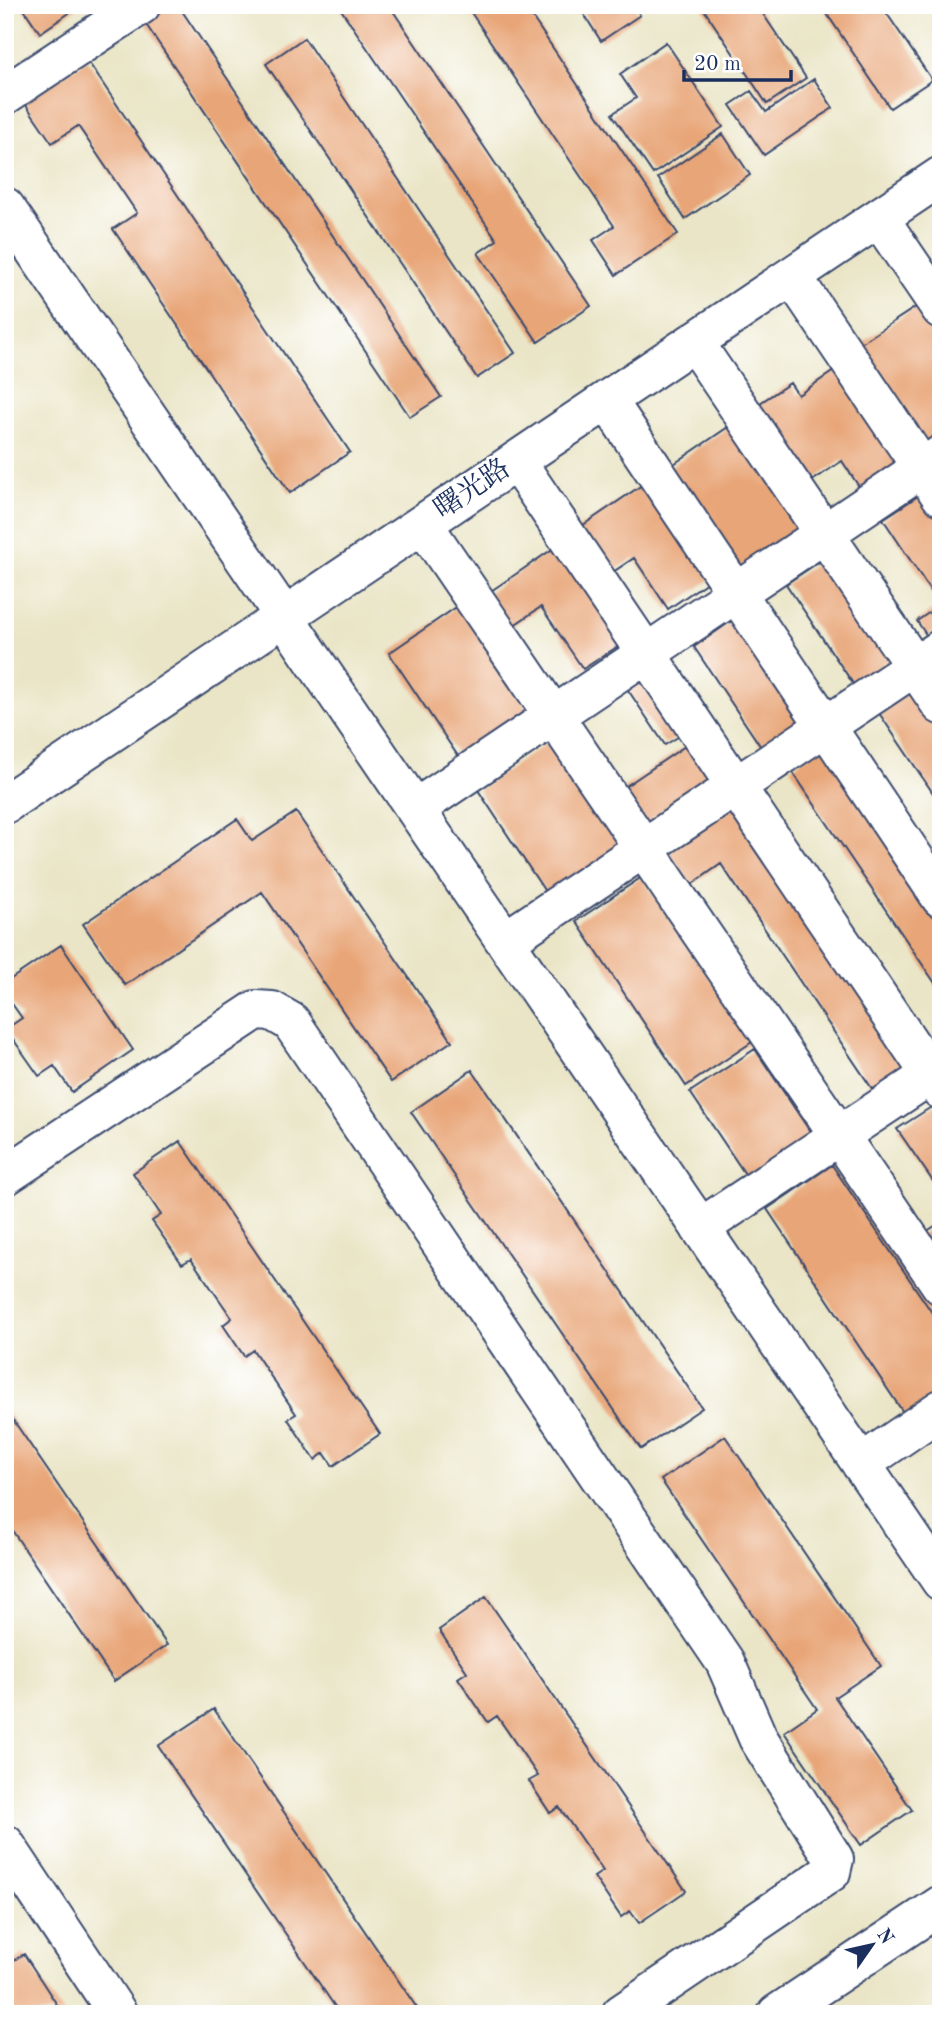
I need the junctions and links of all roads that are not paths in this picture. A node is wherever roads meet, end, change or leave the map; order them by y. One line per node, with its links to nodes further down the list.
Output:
1 (141, 5): 2 (street)
2 (5, 95)
3 (941, 176): 5 (street, 曙光路)
4 (5, 207): 15 (street)
5 (879, 218): 6 (street, 曙光路); 7 (street)
6 (792, 276): 8 (street, 曙光路); 11 (street)
7 (941, 309)
8 (694, 342): 9 (street, 曙光路); 13 (street)
9 (607, 400): 10 (street, 曙光路); 14 (street)
10 (516, 461): 12 (street, 曙光路); 16 (street)
11 (934, 473): 13 (street)
12 (423, 524): 15 (street, 曙光路); 19 (street)
13 (825, 534): 14 (street); 17 (street)
14 (737, 593): 16 (street); 20 (street)
15 (285, 617): 22 (street, 曙光路); 23 (street)
16 (646, 654): 19 (street); 21 (street)
17 (928, 657): 18 (street); 20 (street)
18 (941, 705)
19 (554, 716): 23 (street); 24 (street)
20 (826, 726): 21 (street); 25 (street)
21 (736, 786): 24 (street); 27 (street)
22 (5, 804)
23 (415, 809): 26 (street)
24 (644, 848): 26 (street); 28 (street)
25 (941, 898)
26 (505, 941): 30 (street)
27 (937, 1078): 28 (street)
28 (839, 1136): 30 (street); 31 (street)
29 (5, 1176): 38 (street)
30 (700, 1228): 33 (street)
31 (941, 1285)
32 (941, 1409): 33 (street)
33 (861, 1464): 34 (street)
34 (941, 1581)
35 (5, 1844): 37 (street)
36 (941, 1905): 39 (street)
37 (118, 2014)
38 (621, 2014)
39 (777, 2014)

